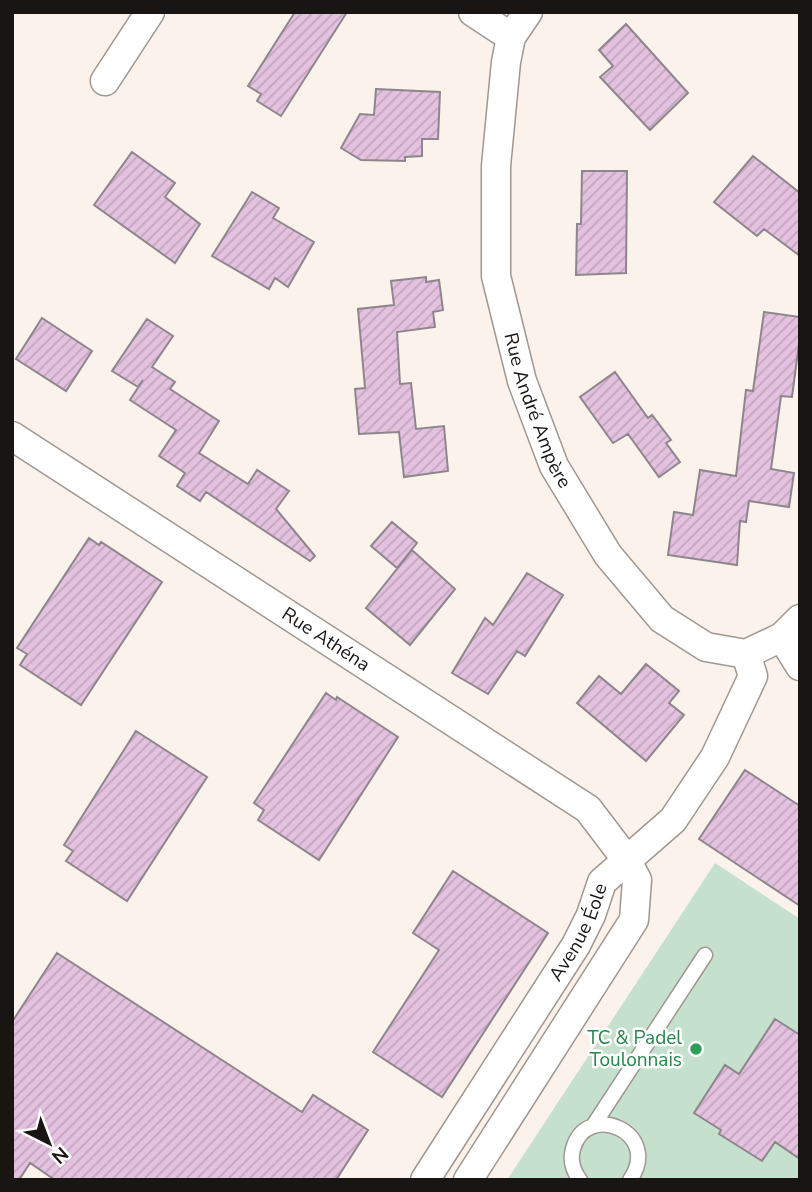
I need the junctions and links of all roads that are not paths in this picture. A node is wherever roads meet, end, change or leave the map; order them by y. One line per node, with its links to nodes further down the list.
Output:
1 (150, 12): 5 (street)
2 (473, 12): 4 (street)
3 (528, 12): 4 (street, Rue André Ampère)
4 (512, 37): 8 (street, Rue André Ampère)
5 (105, 80)
6 (12, 436): 10 (street, Rue Athéna)
7 (791, 628): 8 (street); 9 (street)
8 (746, 654): 10 (street)
9 (800, 666)
10 (626, 859): 14 (street, Avenue Éole); 15 (street, Avenue Éole)
11 (705, 955): 12 (lane)
12 (593, 1126): 13 (lane); 16 (lane)
13 (573, 1176)
14 (425, 1180)
15 (468, 1180)
16 (630, 1180)

